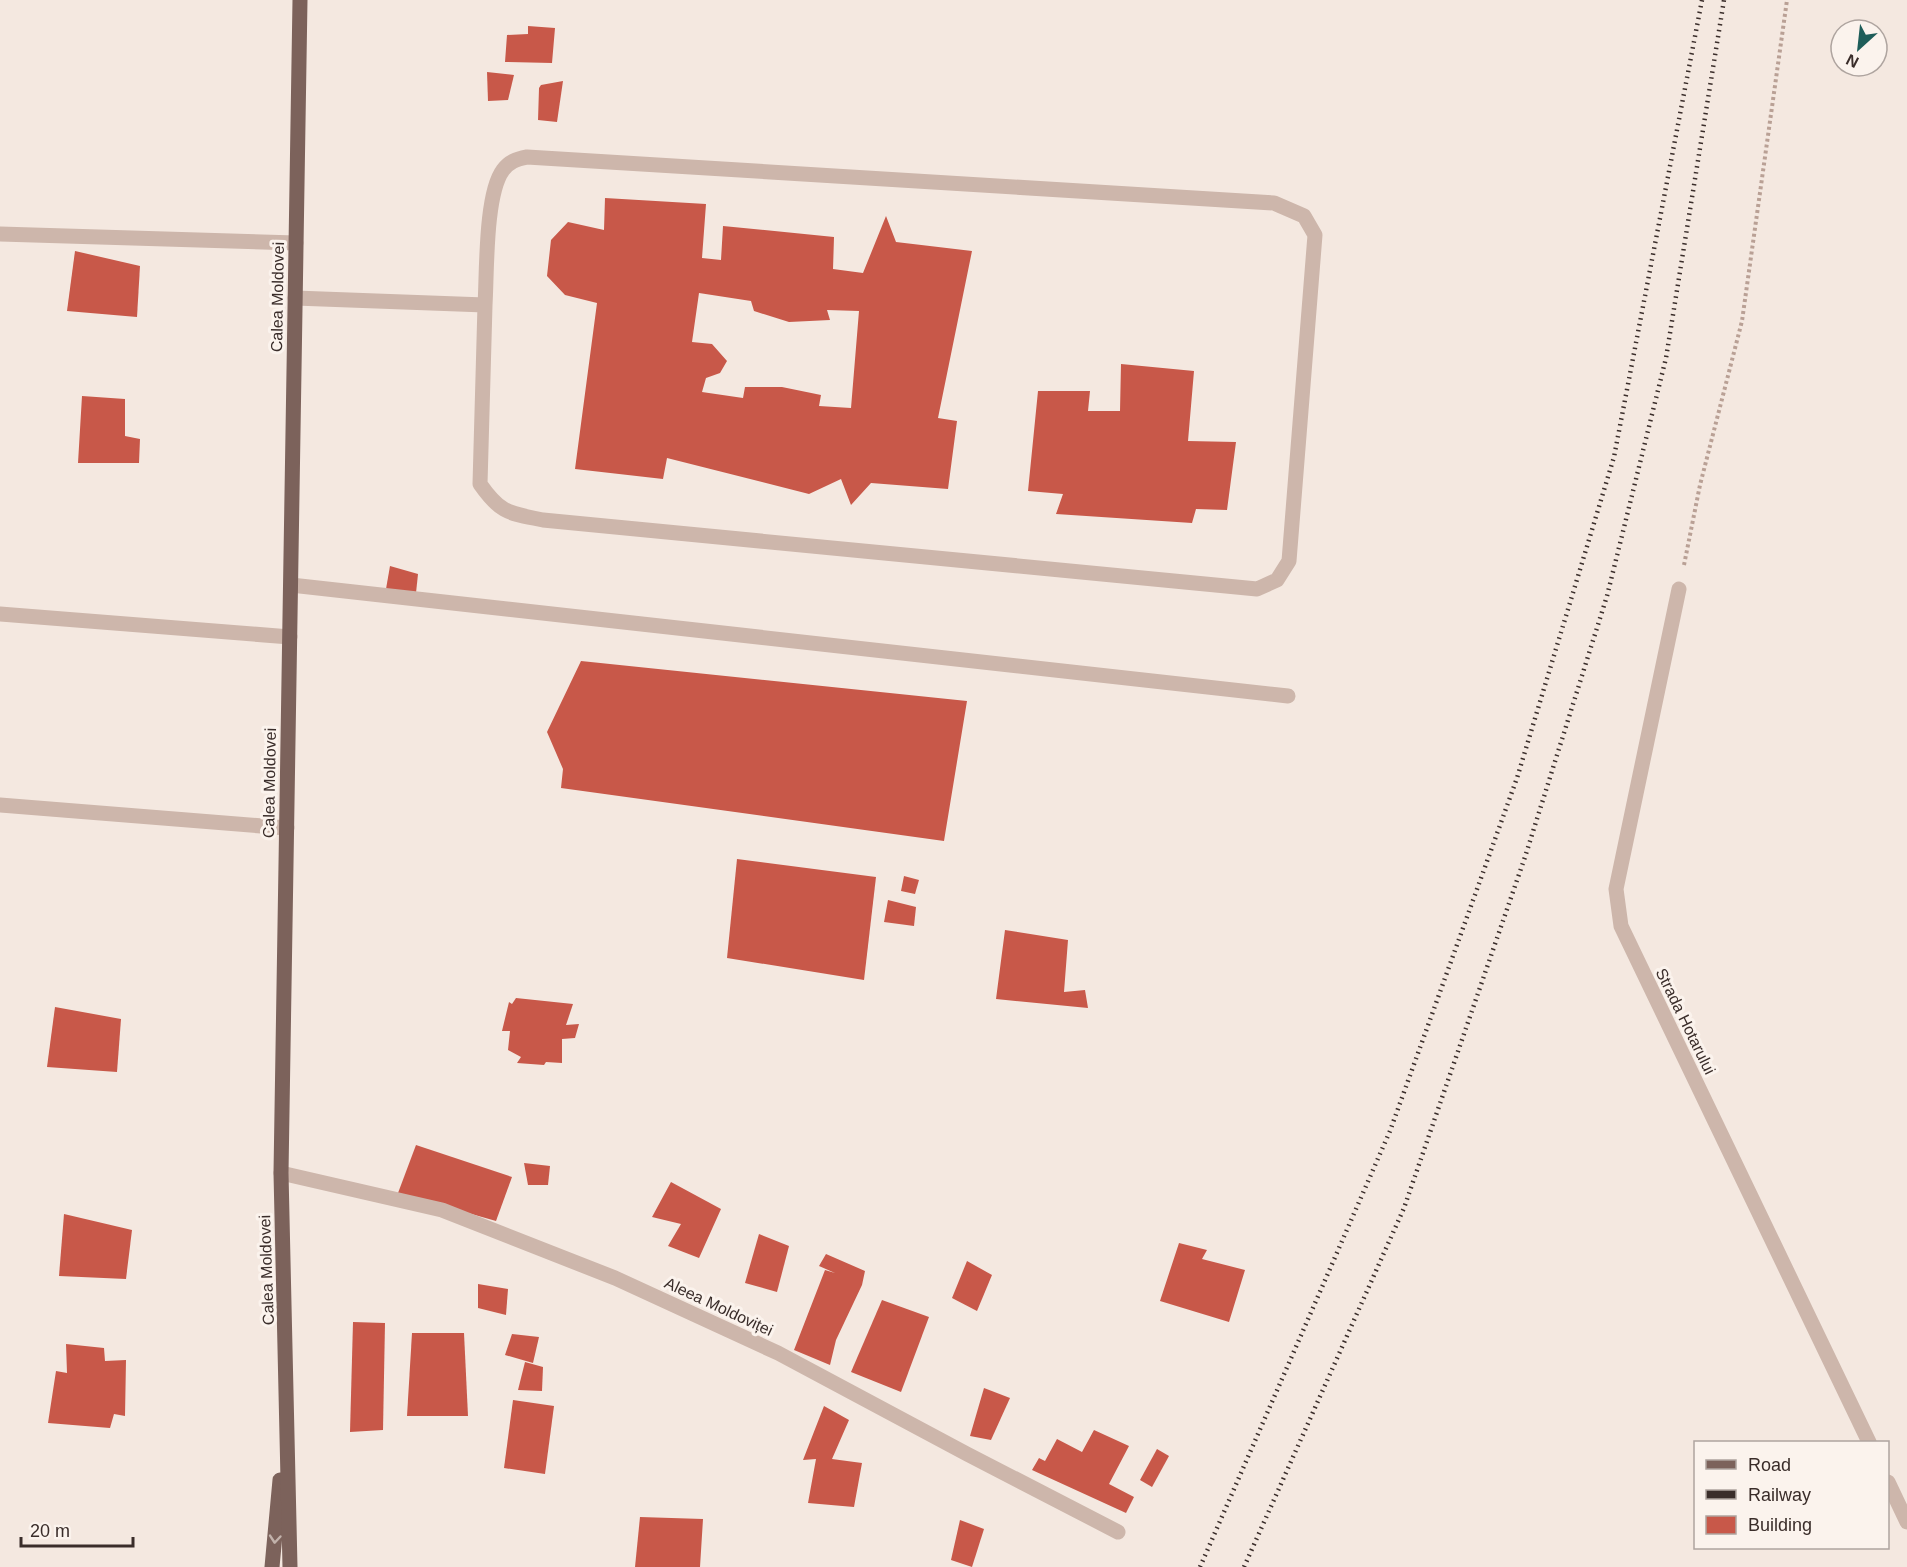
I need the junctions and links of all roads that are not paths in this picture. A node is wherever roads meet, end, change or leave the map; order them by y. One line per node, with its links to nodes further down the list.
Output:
1 (300, 0): 3 (main road, Calea Moldovei)
2 (0, 234): 3 (street)
3 (296, 243): 4 (main road, Calea Moldovei)
4 (295, 298): 5 (street); 6 (main road, Calea Moldovei)
5 (485, 305): 5 (street)
6 (291, 585): 9 (main road, Calea Moldovei); 10 (street)
7 (1679, 589): 15 (street, Strada Hotarului)
8 (0, 614): 9 (street)
9 (290, 637): 12 (main road, Calea Moldovei)
10 (1288, 696)
11 (0, 805): 12 (street)
12 (287, 828): 13 (main road, Calea Moldovei)
13 (281, 1173): 14 (main road, Calea Moldovei); 18 (street, Aleea Moldoviței)
14 (288, 1397): 19 (main road, one-way to 19); 20 (main road, Calea Moldovei)
15 (1868, 1441)
16 (1889, 1486): 17 (street)
17 (1907, 1522)
18 (1118, 1532)
19 (272, 1567)
20 (290, 1567)

